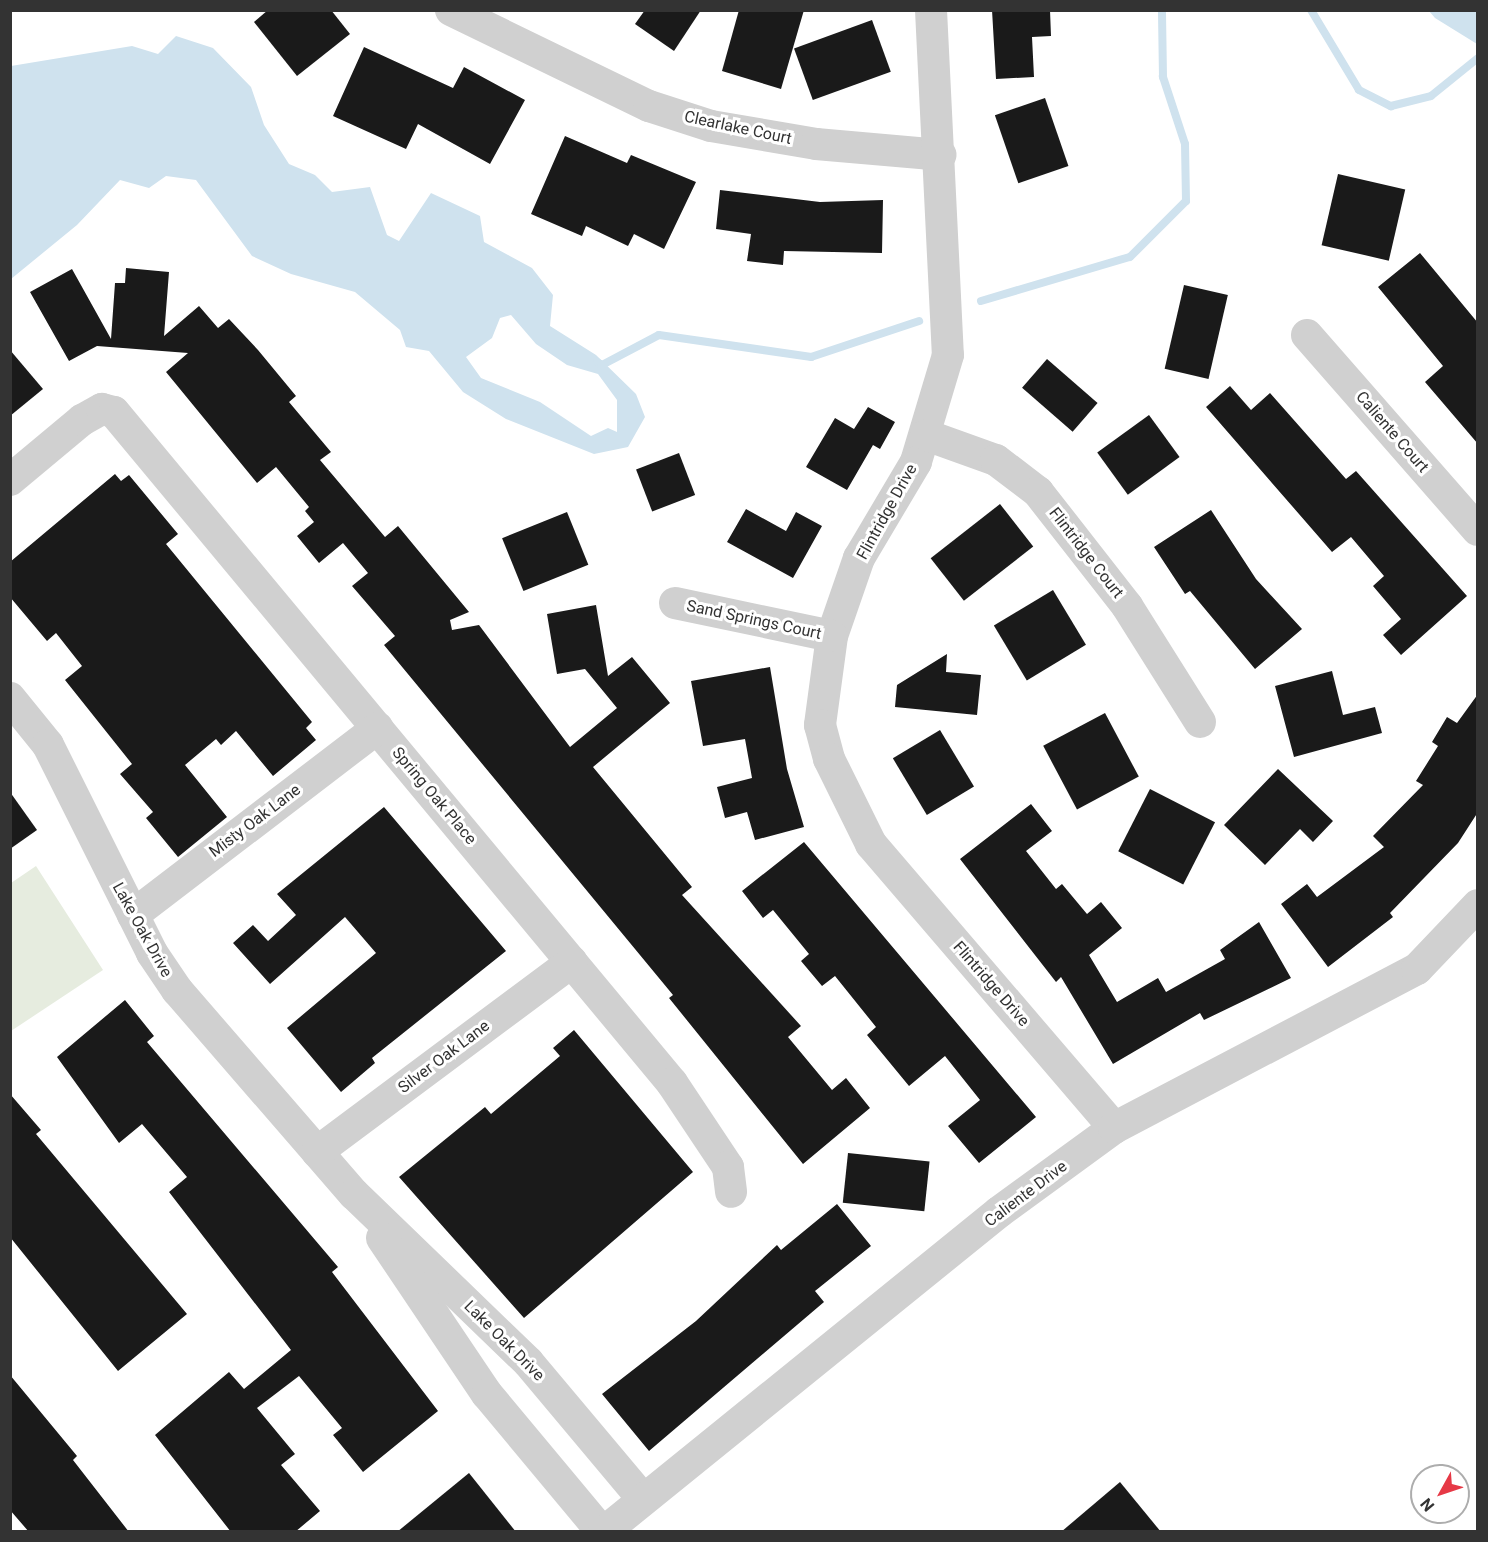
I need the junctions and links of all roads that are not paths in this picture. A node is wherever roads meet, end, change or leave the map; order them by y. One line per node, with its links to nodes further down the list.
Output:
1 (451, 10): 3 (street, Clearlake Court)
2 (932, 10): 3 (street, Flintridge Drive)
3 (941, 155): 5 (street, Flintridge Drive)
4 (1306, 335): 7 (street, Caliente Court)
5 (926, 435): 9 (street, Flintridge Drive); 11 (street, Flintridge Court)
6 (10, 480): 12 (street, Spring Oak Place)
7 (1478, 530)
8 (675, 603): 9 (street, Sand Springs Court)
9 (832, 636): 16 (street, Flintridge Drive)
10 (10, 698): 14 (street, Lake Oak Drive)
11 (1200, 722)
12 (378, 728): 14 (street, Misty Oak Lane); 15 (street, Spring Oak Place)
13 (1478, 905): 16 (street, Caliente Drive)
14 (133, 915): 17 (street, Lake Oak Drive)
15 (572, 962): 17 (street, Silver Oak Lane); 18 (street, Spring Oak Place)
16 (1114, 1128): 20 (street, Caliente Drive)
17 (317, 1152): 19 (street, Lake Oak Drive)
18 (731, 1192)
19 (354, 1194): 20 (street, Lake Oak Drive); 21 (street, Lake Oak Drive)
20 (644, 1499): 21 (street, Caliente Drive)
21 (603, 1532)

